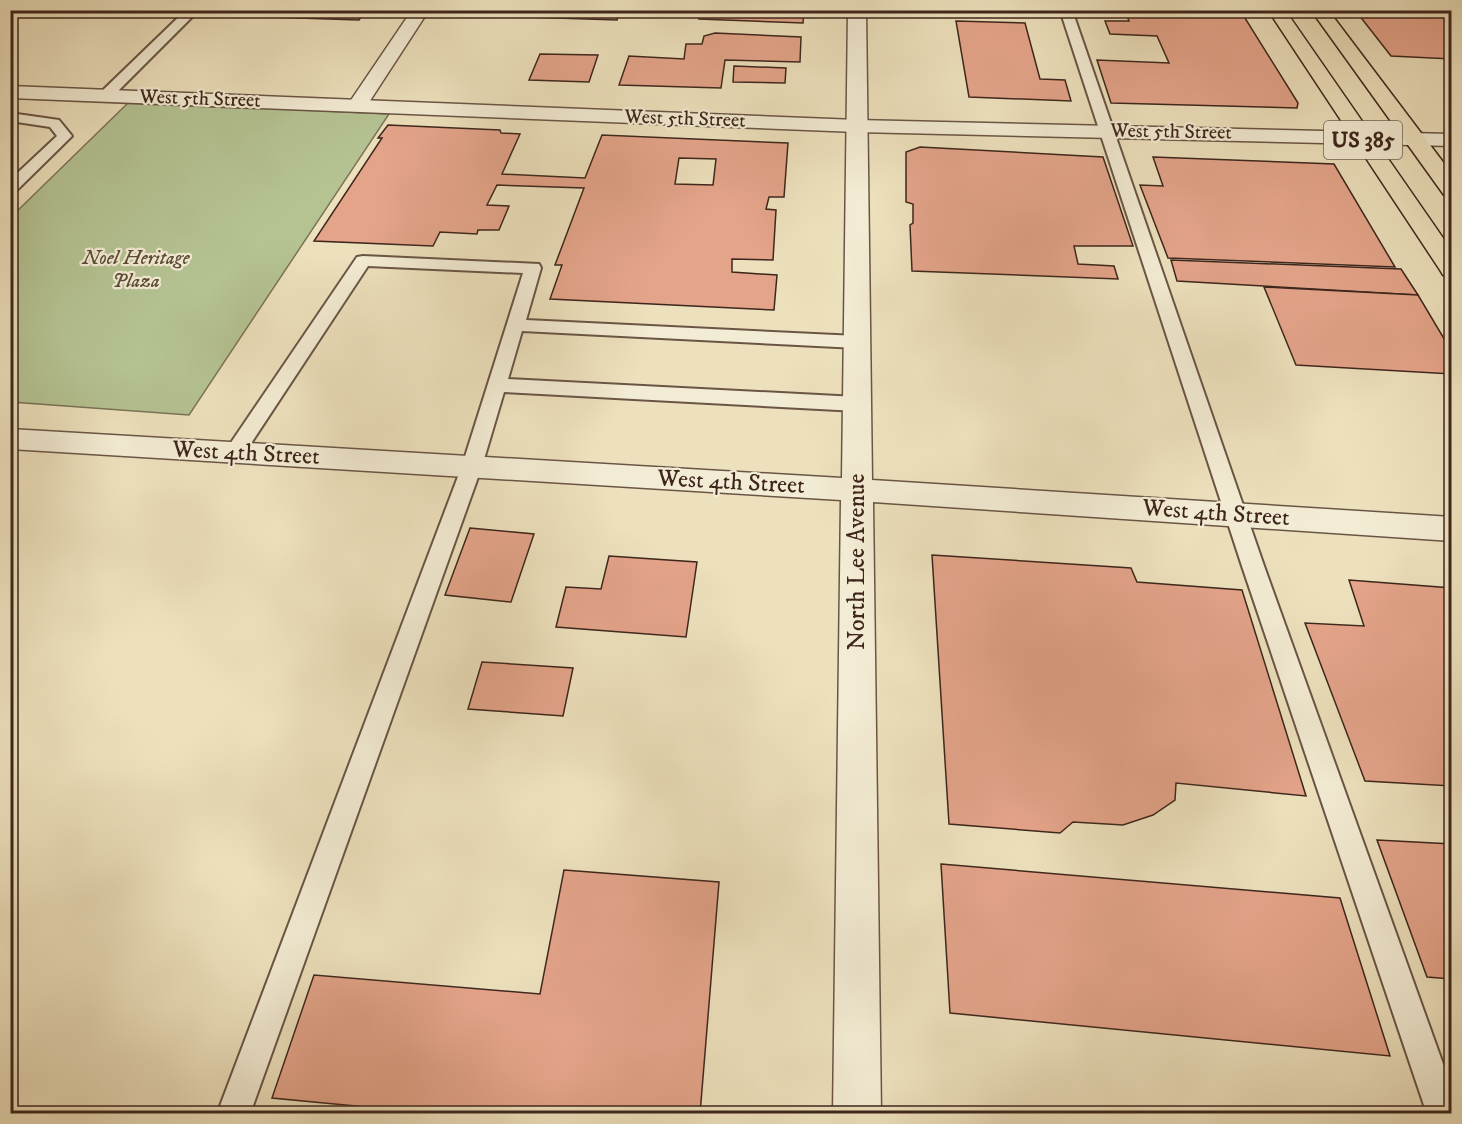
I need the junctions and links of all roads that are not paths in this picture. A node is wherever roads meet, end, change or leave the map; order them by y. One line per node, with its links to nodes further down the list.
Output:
1 (193, 10): 7 (lane)
2 (421, 10): 9 (street)
3 (857, 10): 11 (street, North Lee Avenue)
4 (1066, 10): 12 (lane)
5 (1276, 10): 13 (main road, US 385)
6 (1319, 10): 14 (main road, US 385)
7 (105, 96): 8 (street, West 5th Street); 9 (street, West 5th Street)
8 (16, 97)
9 (357, 106): 11 (street, West 5th Street)
10 (10, 117): 16 (lane)
11 (857, 126): 12 (street, West 5th Street); 20 (street, North Lee Avenue)
12 (1105, 131): 13 (street, West 5th Street); 27 (lane)
13 (1361, 136): 14 (street, West 5th Street); 18 (main road, US 385)
14 (1413, 138): 15 (street, West 5th Street); 17 (main road, US 385)
15 (1452, 140)
16 (10, 189)
17 (1452, 190)
18 (1452, 270)
19 (515, 325): 20 (lane); 21 (lane); 24 (lane)
20 (857, 342): 22 (street, North Lee Avenue)
21 (497, 385): 22 (lane); 25 (lane)
22 (857, 404): 26 (street, North Lee Avenue)
23 (10, 439): 24 (street, West 4th Street)
24 (235, 452): 25 (street, West 4th Street)
25 (472, 466): 26 (street, West 4th Street); 29 (lane)
26 (857, 489): 27 (street, West 4th Street); 30 (street, North Lee Avenue)
27 (1236, 515): 28 (street, West 4th Street); 31 (lane)
28 (1452, 529)
29 (233, 1113)
30 (857, 1113)
31 (1444, 1113)

